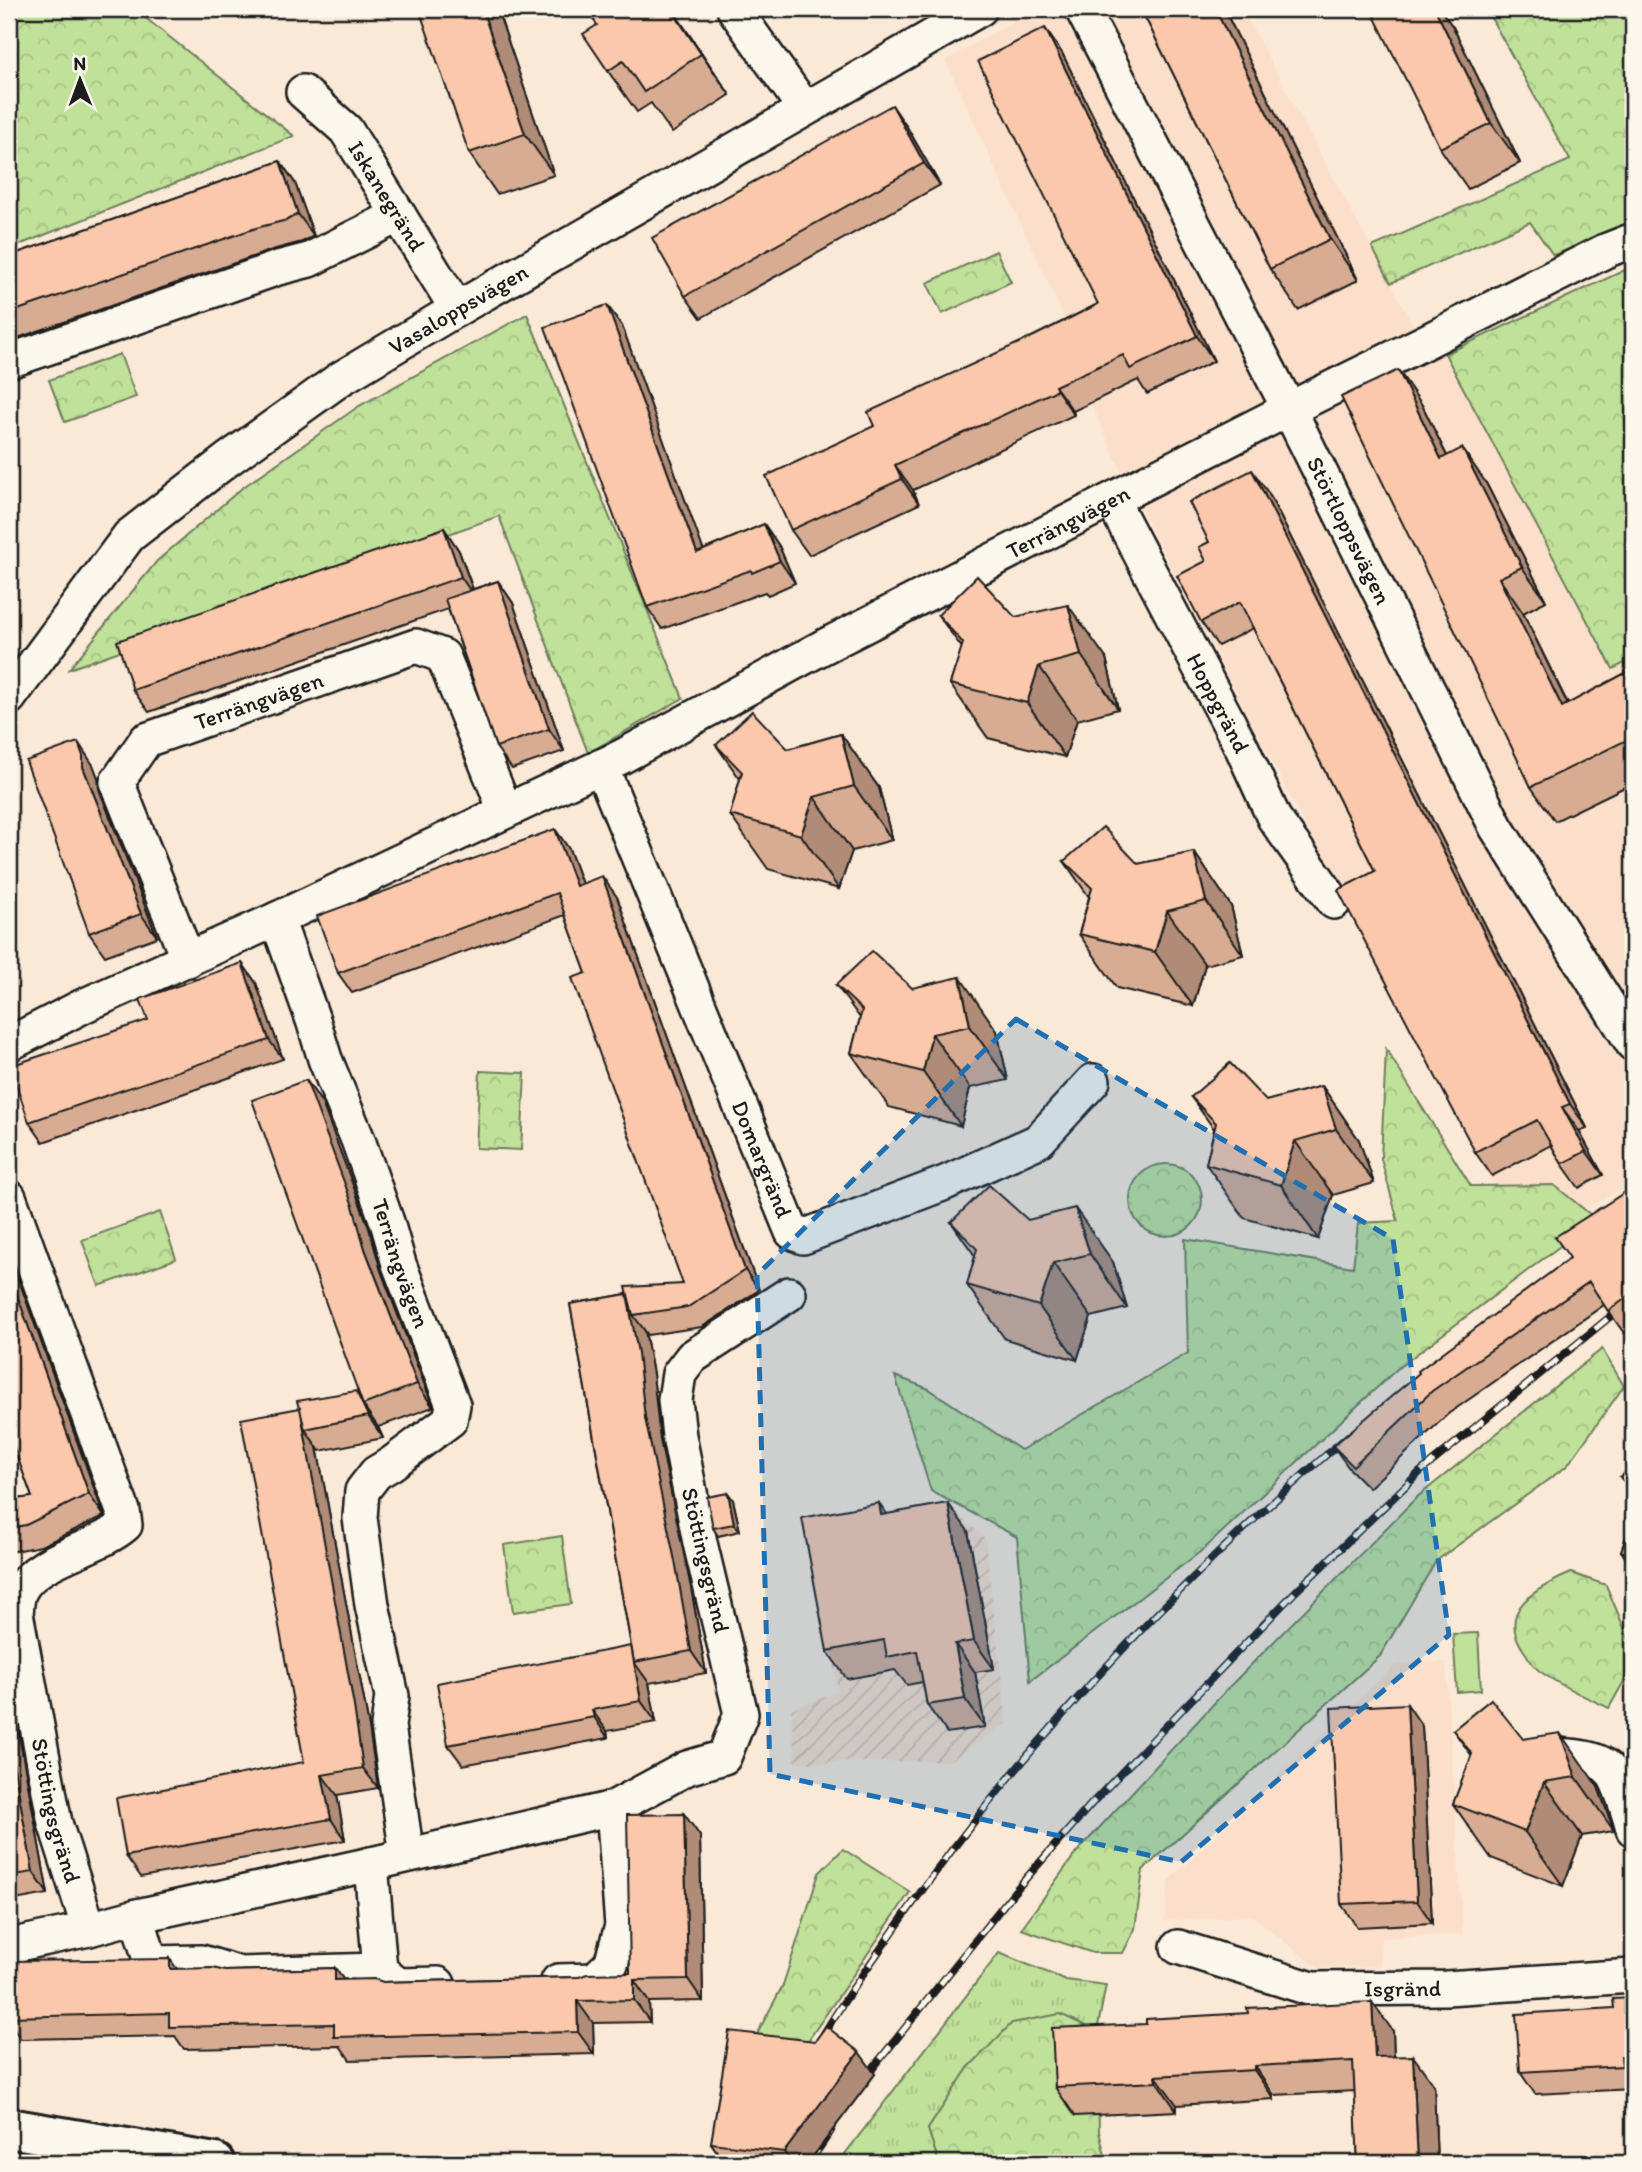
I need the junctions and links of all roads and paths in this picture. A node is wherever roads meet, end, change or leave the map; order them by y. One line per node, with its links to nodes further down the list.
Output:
1 (734, 9): 5 (street)
2 (980, 9): 5 (street, Vasaloppsvägen)
3 (1082, 9): 10 (street, Störtloppsvägen)
4 (303, 92): 6 (street, Iskanegränd)
5 (806, 108): 8 (street, Vasaloppsvägen)
6 (399, 215): 8 (street, Iskanegränd); 9 (street)
7 (1633, 240): 10 (street, Terrängvägen)
8 (457, 309): 12 (street, Vasaloppsvägen)
9 (9, 361)
10 (1289, 409): 11 (street, Terrängvägen); 19 (street, Störtloppsvägen)
11 (1112, 499): 13 (street, Terrängvägen); 15 (street, Hoppgränd)
12 (9, 698)
13 (601, 766): 14 (street, Terrängvägen); 20 (street, Domargränd)
14 (505, 810): 16 (street, Terrängvägen); 17 (street, Terrängvägen)
15 (1334, 902)
16 (277, 919): 17 (street, Terrängvägen); 26 (street, Terrängvägen)
17 (187, 960): 18 (street, Terrängvägen)
18 (9, 1044)
19 (1633, 1044)
20 (1093, 1081)
21 (9, 1197): 29 (street, Stöttingsgränd)
22 (789, 1294): 24 (street, Stöttingsgränd)
23 (1561, 1755): 25 (street)
24 (613, 1808): 26 (street, Stöttingsgränd); 34 (street)
25 (1633, 1829)
26 (407, 1855): 27 (street, Stöttingsgränd)
27 (371, 1864): 28 (street, Stöttingsgränd); 32 (street)
28 (136, 1916): 29 (street, Stöttingsgränd); 32 (street)
29 (89, 1930): 30 (street, Stöttingsgränd)
30 (9, 1946)
31 (1178, 1947): 33 (street, Isgränd)
32 (380, 1970): 35 (street)
33 (1633, 1976)
34 (524, 1982)
35 (468, 1983)
36 (9, 2128): 37 (street)
37 (215, 2163)

